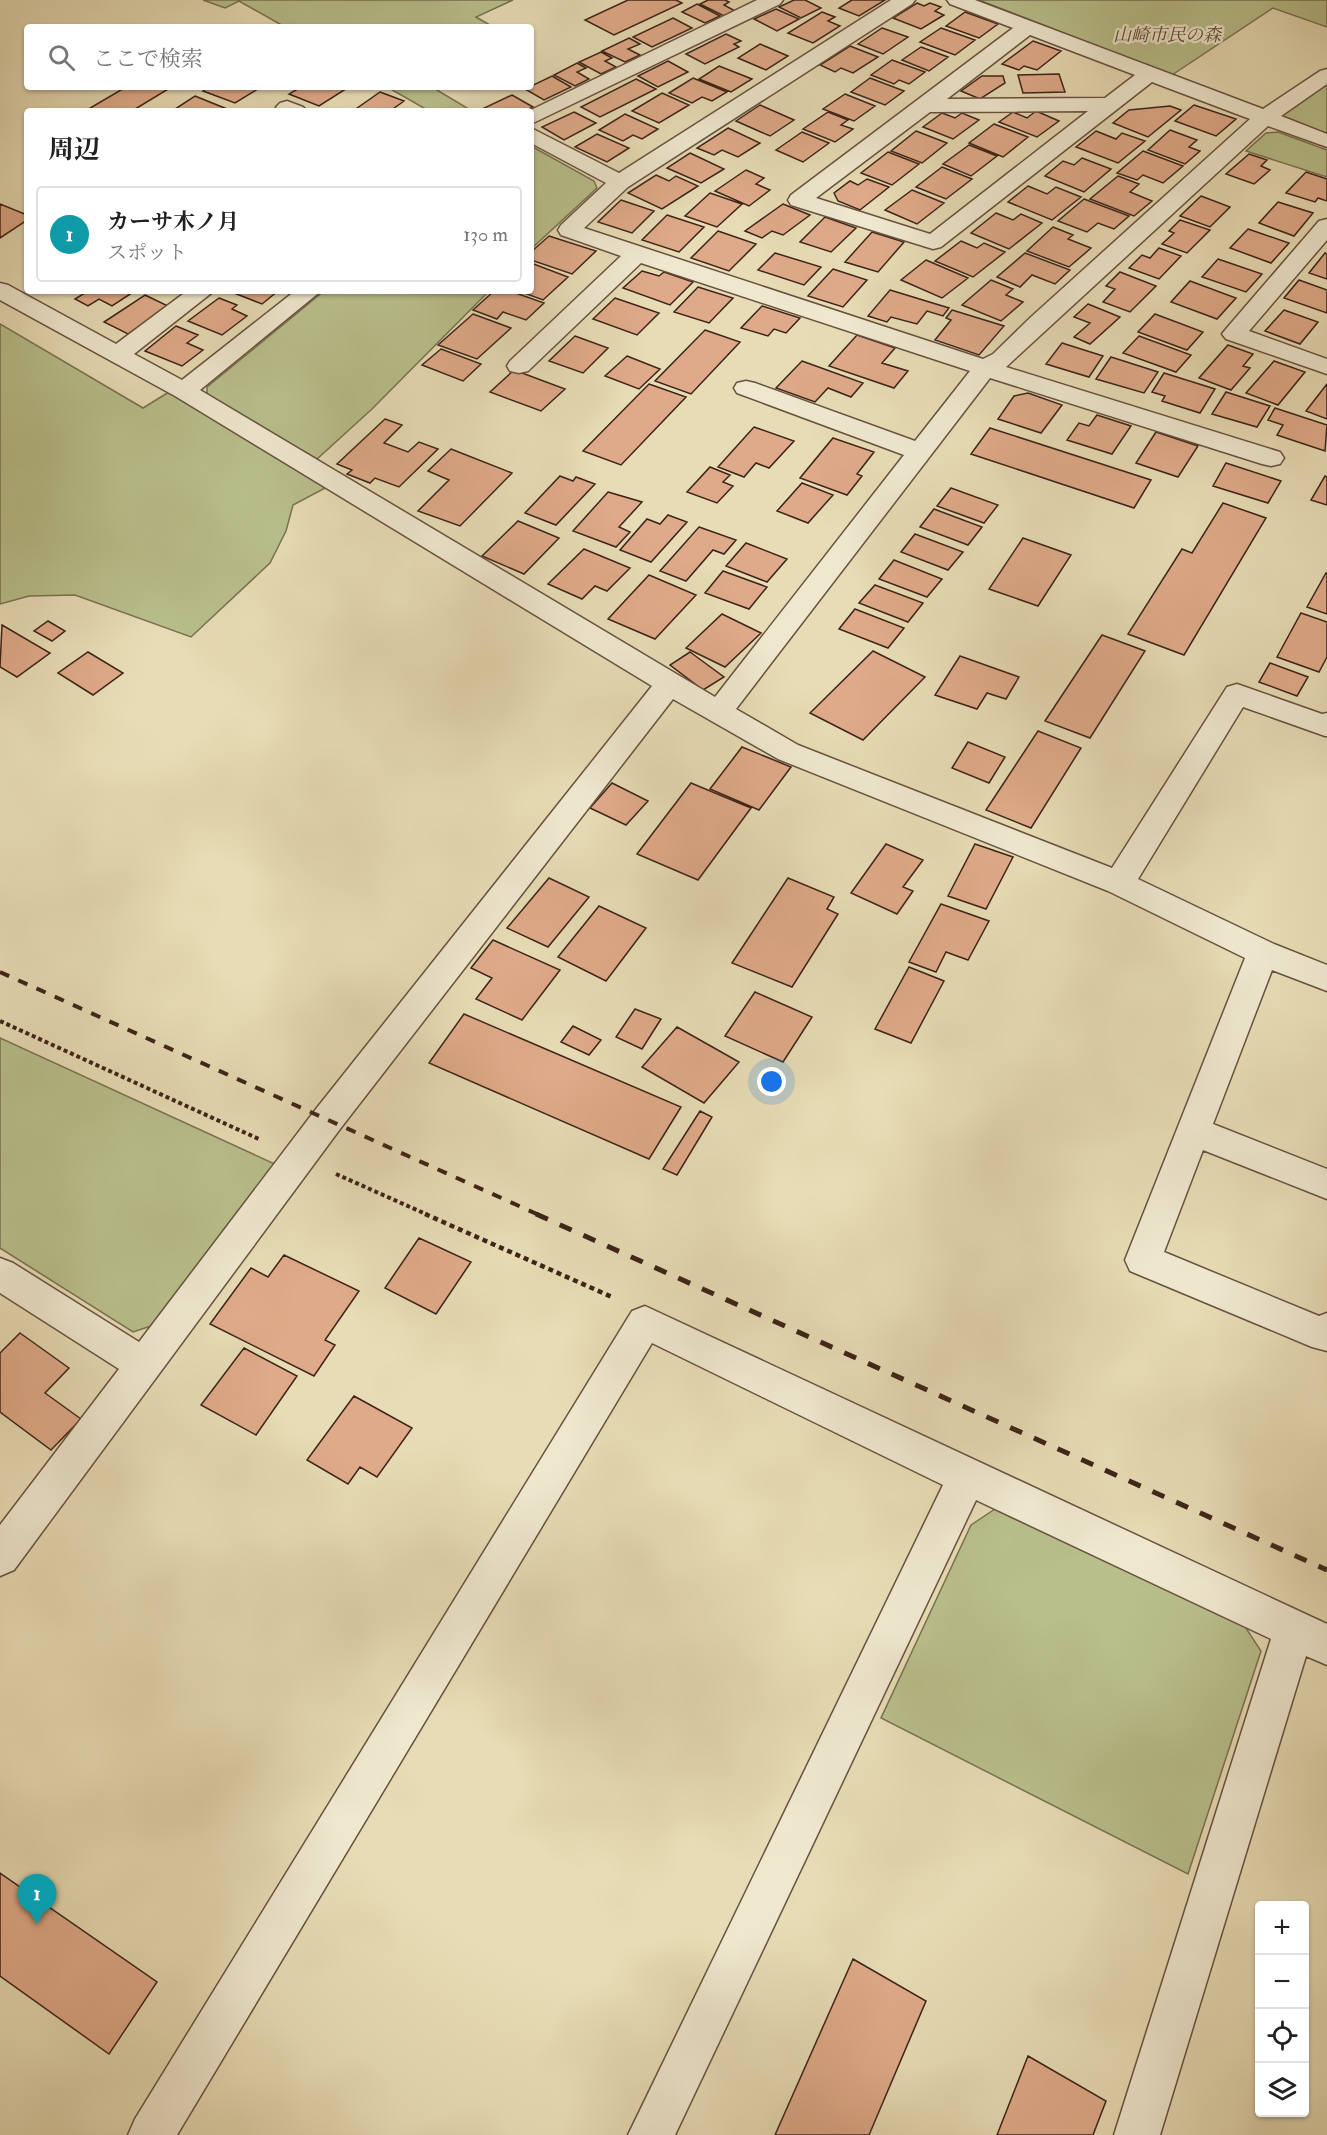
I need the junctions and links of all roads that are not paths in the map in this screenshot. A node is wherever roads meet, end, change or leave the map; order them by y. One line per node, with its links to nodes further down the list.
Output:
1 (772, 0): 9 (street)
2 (905, 0): 13 (street)
3 (957, 0): 4 (street)
4 (1028, 27): 5 (street); 8 (street)
5 (1149, 74): 7 (street); 10 (street)
6 (1327, 75): 10 (street)
7 (1110, 104): 8 (street); 8 (street)
8 (925, 106)
9 (534, 117)
10 (1264, 118): 12 (street); 22 (street)
11 (534, 136): 13 (street)
12 (1327, 141)
13 (620, 182): 15 (street)
14 (1327, 226): 21 (street)
15 (637, 254): 20 (street); 22 (street)
16 (0, 290): 19 (street)
17 (198, 294): 19 (street)
18 (305, 294): 24 (street)
19 (118, 354): 24 (street)
20 (519, 366)
21 (1327, 367)
22 (985, 368): 25 (street); 26 (street)
23 (746, 388): 25 (street)
24 (184, 391): 27 (street)
25 (920, 452): 28 (street)
26 (1271, 458)
27 (669, 684): 28 (street); 37 (street)
28 (718, 714): 30 (street)
29 (1327, 723): 30 (street)
30 (1119, 883): 31 (street)
31 (1263, 952): 32 (street); 33 (street)
32 (1327, 978)
33 (1192, 1131): 34 (street); 36 (street)
34 (1327, 1184)
35 (0, 1274): 37 (street)
36 (1326, 1335)
37 (144, 1365): 39 (street)
38 (966, 1477): 40 (street); 41 (street); 42 (street)
39 (0, 1557)
40 (1310, 1637): 43 (street)
41 (151, 2135)
42 (651, 2135)
43 (1137, 2135)

